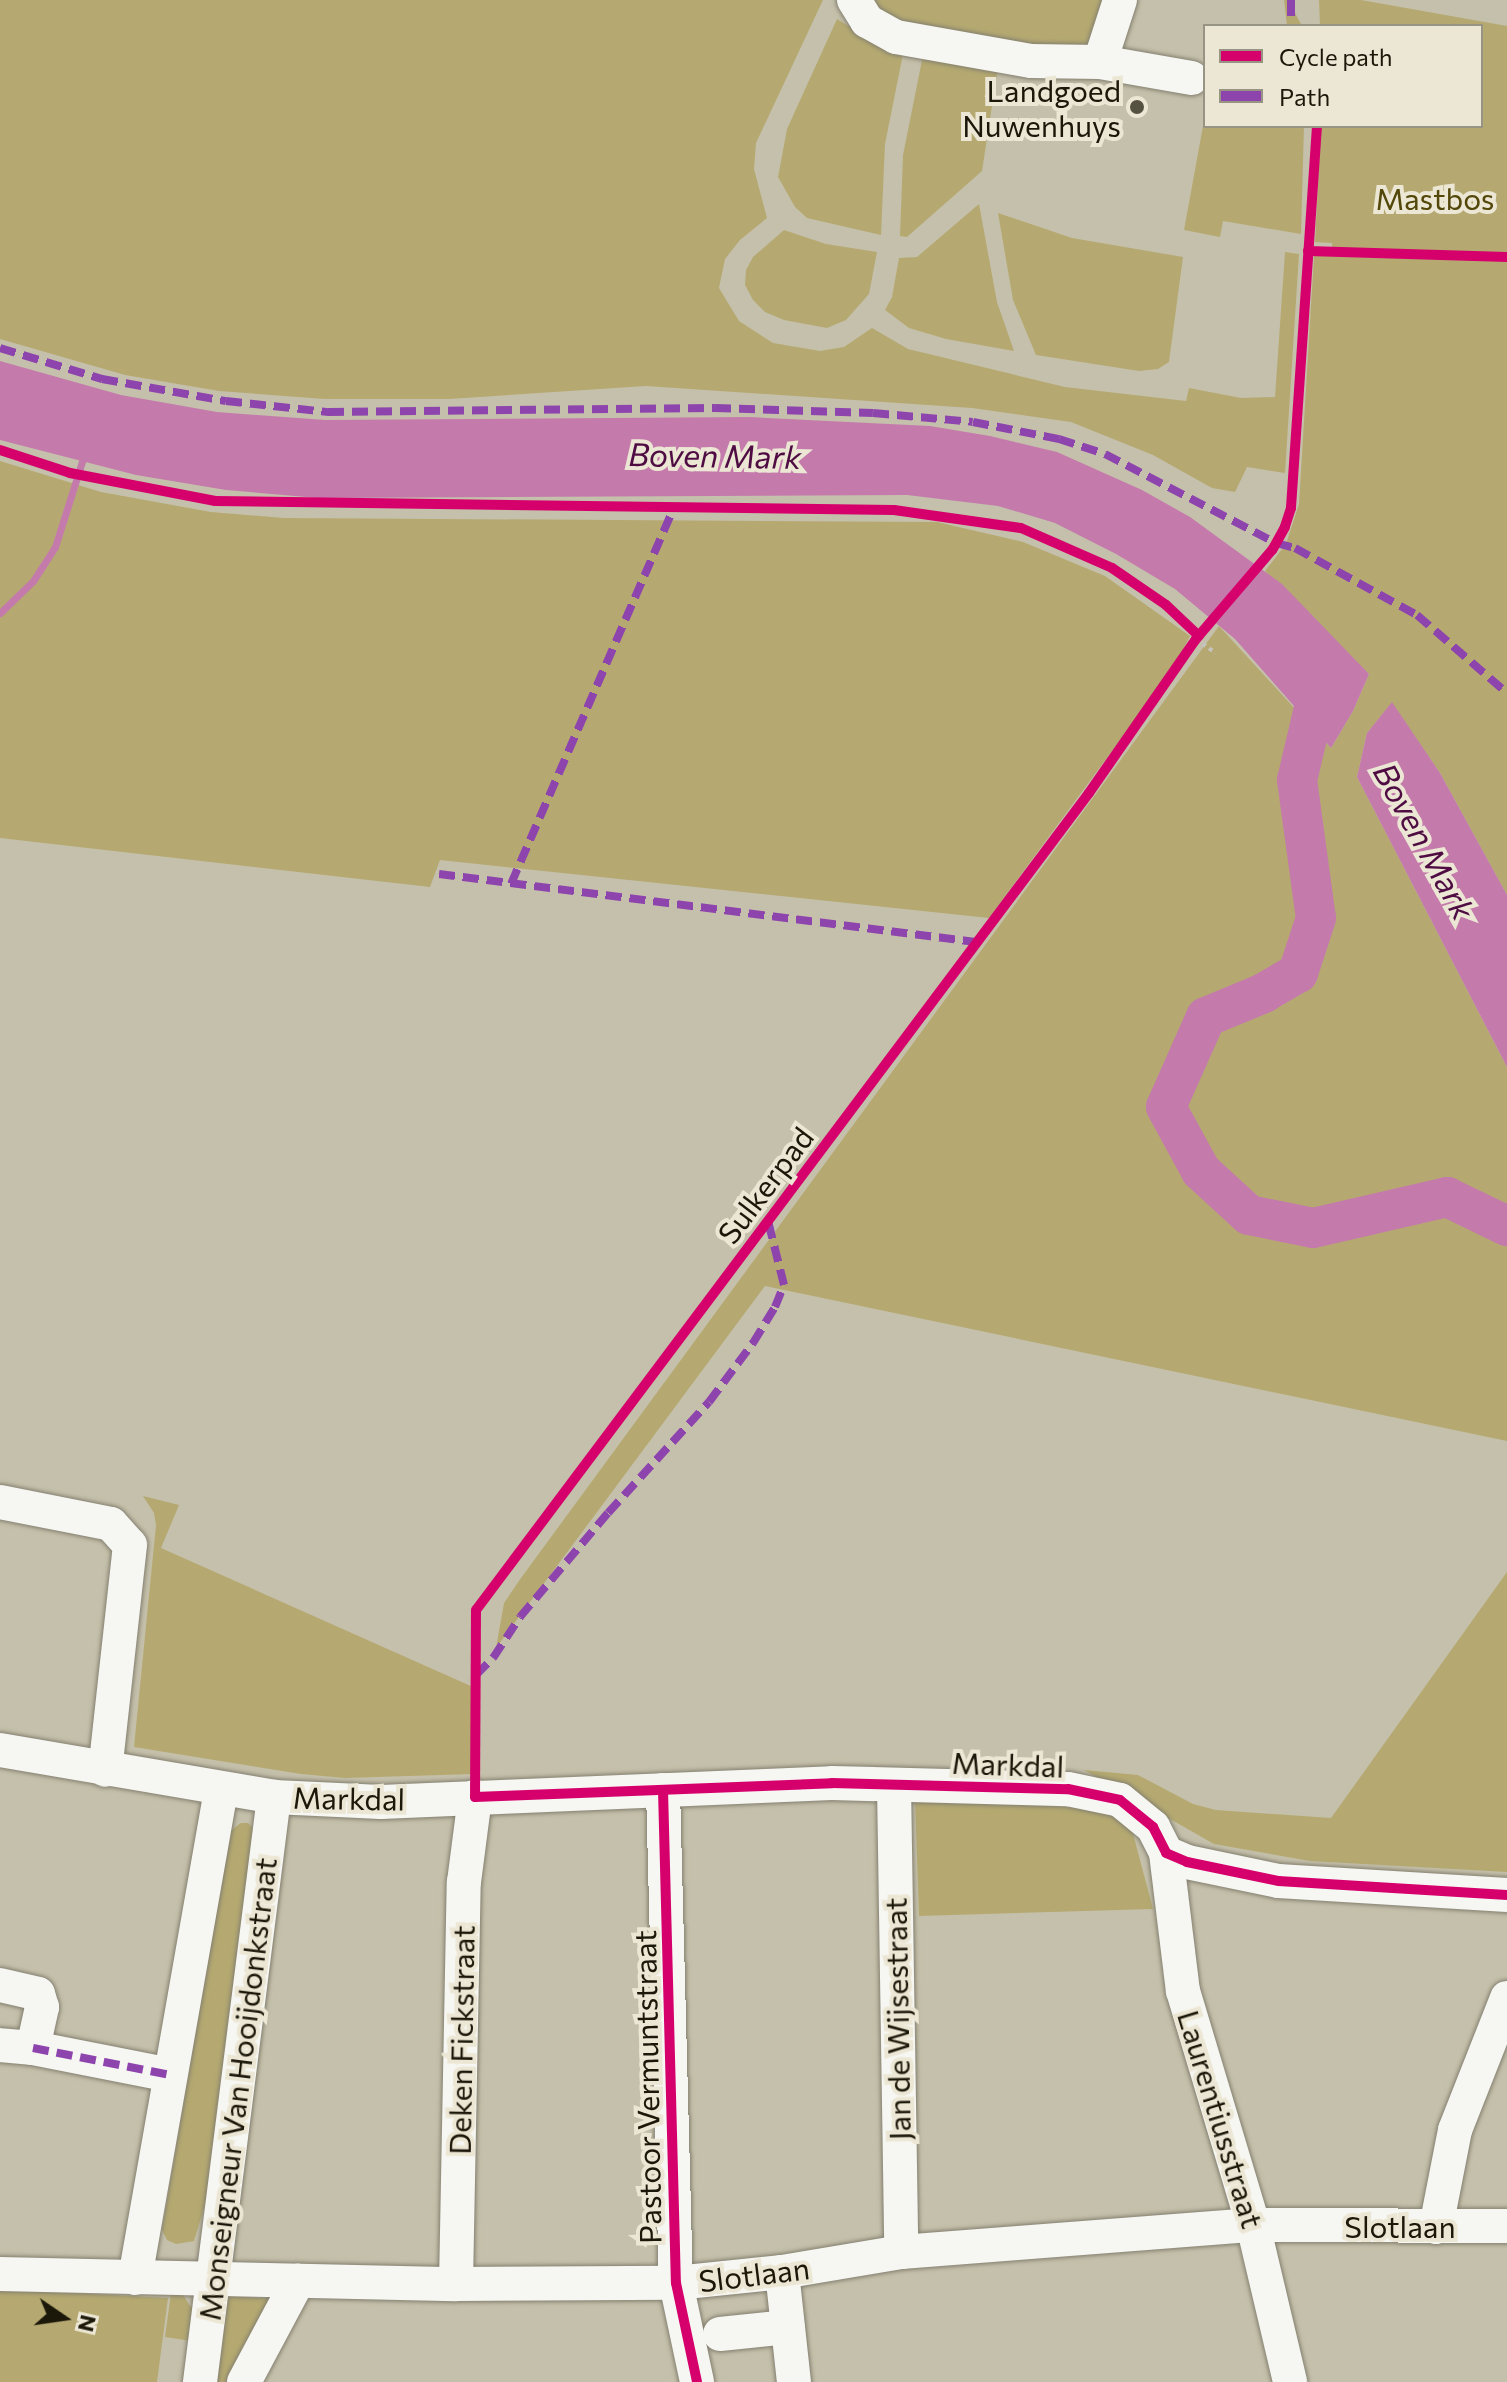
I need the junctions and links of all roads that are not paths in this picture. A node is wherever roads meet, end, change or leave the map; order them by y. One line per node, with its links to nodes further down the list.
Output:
1 (854, 0): 3 (street)
2 (1120, 0): 3 (street)
3 (1100, 62): 4 (street)
4 (1192, 78)
5 (0, 1502): 7 (street)
6 (0, 1750): 7 (street, Markdal)
7 (105, 1770): 9 (street, Markdal)
8 (894, 1785): 10 (street, Markdal); 13 (street, Markdal); 22 (street, Jan de Wijsestraat)
9 (221, 1789): 11 (street, Markdal); 18 (street, Monseigneur Van Hooijdonkstraat)
10 (663, 1790): 12 (street, Markdal); 28 (street, Pastoor Vermuntstraat)
11 (274, 1797): 12 (street, Markdal); 26 (street, Monseigneur Van Hooijdonkstraat)
12 (475, 1797): 29 (street, Deken Fickstraat)
13 (1166, 1853): 14 (street); 19 (street, Laurentiusstraat)
14 (1507, 1895)
15 (0, 1985): 17 (street)
16 (1507, 1998): 21 (street)
17 (16, 2046): 18 (street)
18 (170, 2075): 25 (street, Monseigneur Van Hooijdonkstraat)
19 (1253, 2225): 21 (street, Slotlaan); 22 (street, Slotlaan); 36 (street, Laurentiusstraat)
20 (1507, 2226): 21 (street, Slotlaan)
21 (1436, 2227)
22 (901, 2252): 23 (street, Slotlaan)
23 (782, 2272): 28 (street, Slotlaan); 30 (street)
24 (0, 2274): 25 (street, Slotlaan)
25 (135, 2278): 26 (street, Slotlaan)
26 (213, 2279): 27 (street, Slotlaan); 32 (street, Monseigneur Van Hooijdonkstraat)
27 (298, 2281): 29 (street, Slotlaan); 33 (street, Monseigneur Van Hooijdonkstraat)
28 (676, 2283): 29 (street, Slotlaan); 34 (street, Pastoor Vermuntstraat)
29 (456, 2284)
30 (788, 2327): 31 (street); 35 (street)
31 (720, 2334)
32 (200, 2382)
33 (244, 2382)
34 (697, 2382)
35 (794, 2382)
36 (1290, 2382)

